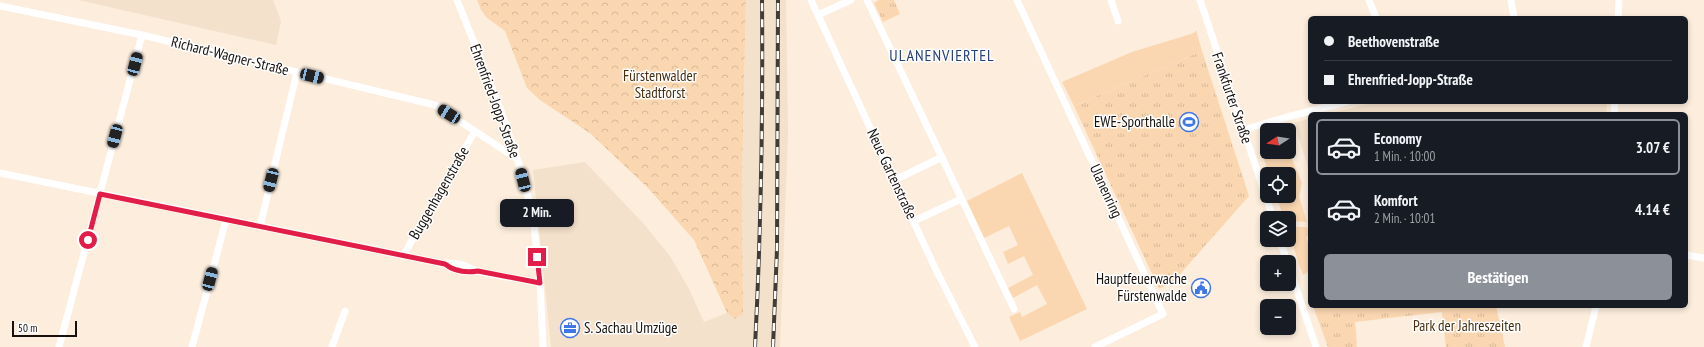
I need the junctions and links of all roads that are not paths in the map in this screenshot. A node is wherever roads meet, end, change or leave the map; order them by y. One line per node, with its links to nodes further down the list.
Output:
1 (457, 0): 23 (street, Ehrenfried-Jopp-Straße)
2 (811, 0): 12 (street, Neue Gartenstraße)
3 (851, 0): 12 (street)
4 (867, 0): 22 (street)
5 (1017, 0): 45 (street, Ulanenring)
6 (1111, 0): 16 (street)
7 (1200, 0): 21 (street, Frankfurter Straße)
8 (1369, 0): 13 (street)
9 (1511, 0): 14 (street)
10 (1619, 0): 15 (street)
11 (0, 6): 17 (street, Richard-Wagner-Straße)
12 (818, 15): 25 (street, Neue Gartenstraße)
13 (1375, 16)
14 (1514, 16)
15 (1618, 16)
16 (1118, 20)
17 (142, 35): 18 (street, Richard-Wagner-Straße); 26 (street)
18 (297, 72): 20 (street, Richard-Wagner-Straße); 31 (street)
19 (1338, 104): 21 (street)
20 (475, 130): 23 (street, Richard-Wagner-Straße); 33 (street, Buggenhagenstraße)
21 (1243, 130): 28 (street, Frankfurter Straße)
22 (942, 157): 25 (street); 27 (street)
23 (516, 158): 35 (street, Ehrenfried-Jopp-Straße)
24 (0, 173): 26 (street)
25 (895, 180): 30 (street, Neue Gartenstraße)
26 (100, 194): 29 (street); 40 (street)
27 (961, 199): 30 (street); 38 (street)
28 (1271, 211)
29 (226, 220): 31 (street); 41 (street)
30 (914, 221): 44 (street, Neue Gartenstraße)
31 (260, 226): 33 (street)
32 (1688, 255): 34 (street)
33 (403, 256): 35 (street)
34 (1704, 258)
35 (540, 283): 43 (street, Ehrenfried-Jopp-Straße)
36 (1296, 288): 46 (street)
37 (1596, 308): 47 (street)
38 (1014, 309)
39 (345, 311): 42 (street)
40 (59, 347)
41 (192, 347)
42 (332, 347)
43 (543, 347)
44 (975, 347)
45 (1095, 347)
46 (1316, 347)
47 (1586, 347)

